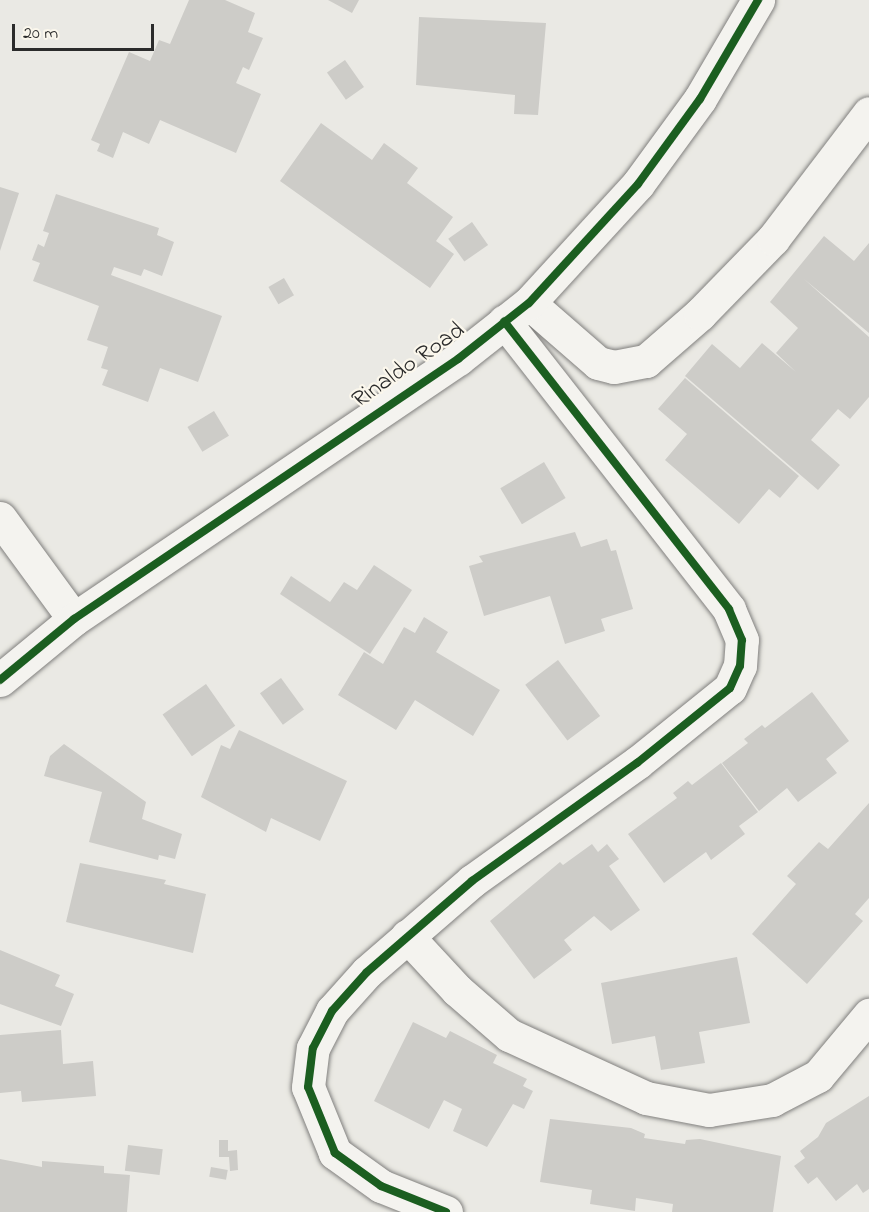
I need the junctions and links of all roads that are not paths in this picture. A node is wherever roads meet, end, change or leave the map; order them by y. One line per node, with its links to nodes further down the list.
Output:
1 (758, 0): 3 (street, Rinaldo Road)
2 (869, 113): 3 (street)
3 (516, 312): 5 (street, Rinaldo Road); 7 (street)
4 (0, 518): 5 (street)
5 (74, 619): 6 (street, Rinaldo Road)
6 (0, 680)
7 (407, 936): 8 (street); 9 (street)
8 (869, 1015)
9 (446, 1212)

